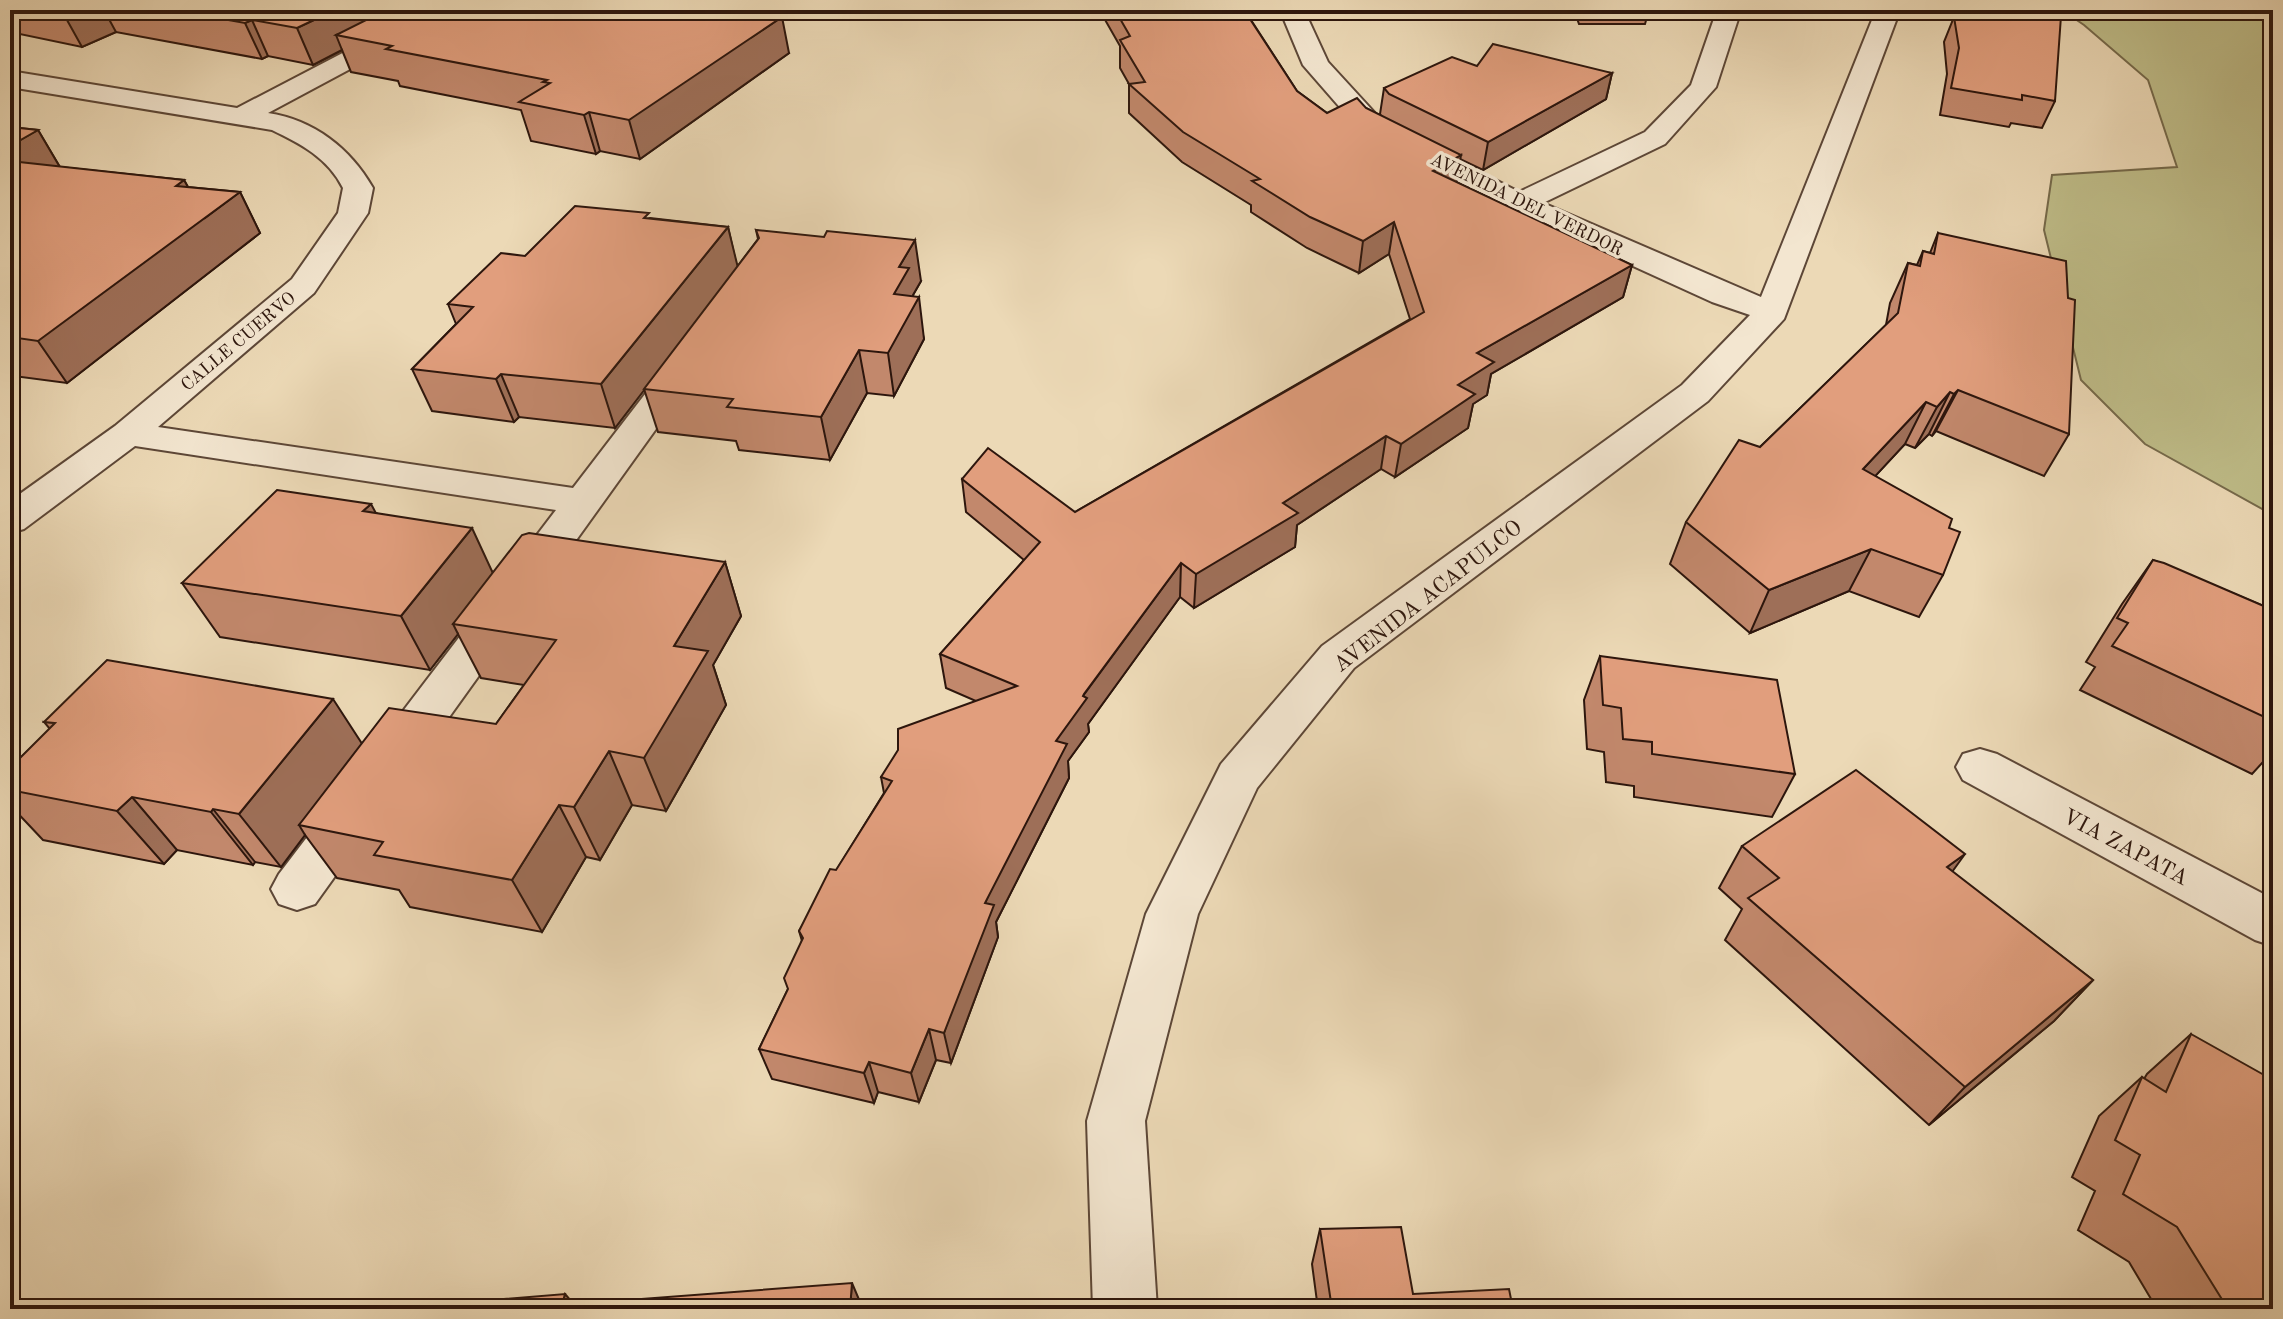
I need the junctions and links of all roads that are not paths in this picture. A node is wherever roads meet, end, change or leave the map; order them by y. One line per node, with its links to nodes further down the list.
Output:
1 (443, 10): 8 (street)
2 (1292, 10): 9 (street, AVENIDA DEL VERDOR)
3 (1729, 10): 9 (street)
4 (1888, 10): 10 (street, AVENIDA ACAPULCO)
5 (10, 79): 6 (street, CALLE CUERVO)
6 (45, 85): 7 (street); 8 (street, CALLE CUERVO)
7 (10, 104)
8 (240, 117): 12 (street, CALLE CUERVO)
9 (1519, 203): 10 (street, AVENIDA DEL VERDOR)
10 (1772, 312): 18 (street, AVENIDA ACAPULCO)
11 (713, 327): 13 (street)
12 (128, 434): 13 (street); 14 (street, CALLE CUERVO)
13 (583, 502): 16 (street)
14 (10, 520)
15 (1980, 767): 17 (street, VIA ZAPATA)
16 (297, 889)
17 (2273, 924)
18 (1125, 1309)

